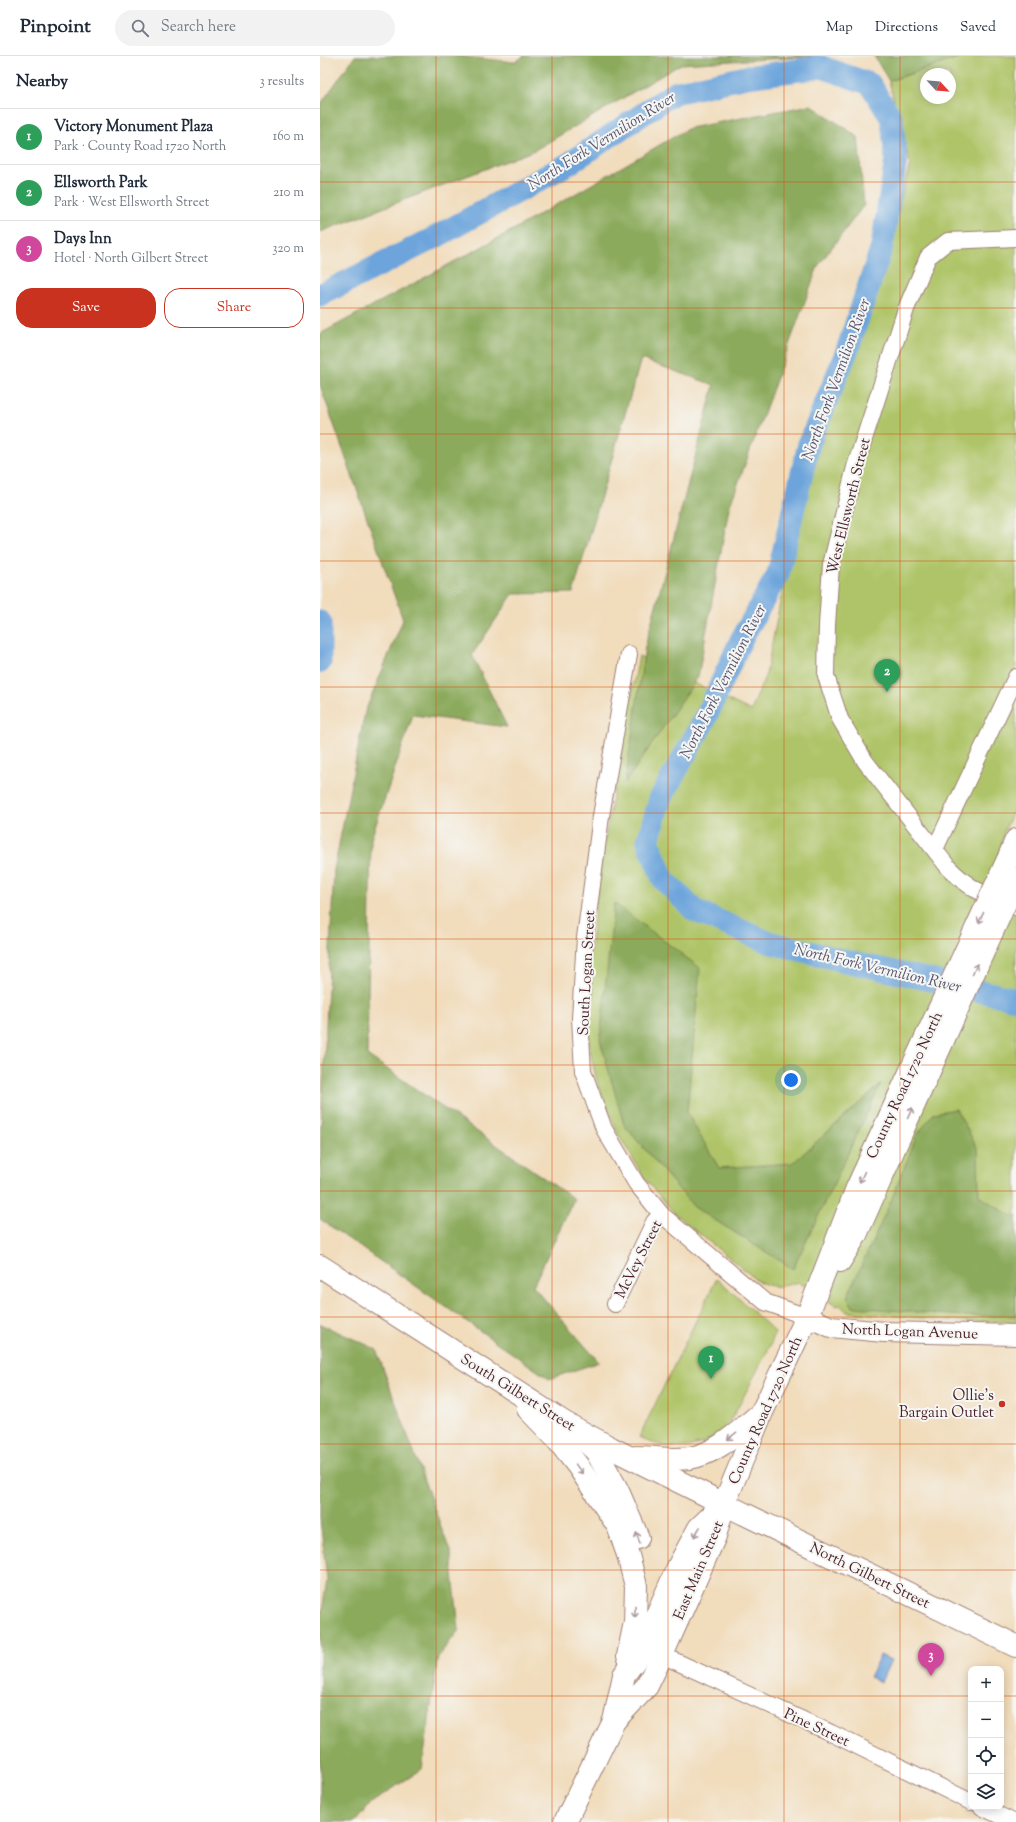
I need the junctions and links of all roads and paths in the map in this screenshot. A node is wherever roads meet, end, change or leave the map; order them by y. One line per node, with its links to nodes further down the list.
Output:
1 (1016, 238): 4 (street, West Ellsworth Street)
2 (629, 654): 9 (street, South Logan Street)
3 (1016, 677): 4 (street)
4 (935, 849): 7 (street, West Ellsworth Street)
5 (1012, 849): 8 (main road, County Road 1720 North, one-way to 8, bridge)
6 (1016, 879): 8 (main road, County Road 1720 North, one-way to 6, bridge)
7 (1016, 907)
8 (886, 1145): 12 (main road, County Road 1720 North)
9 (661, 1214): 11 (street, McVey Street); 12 (street, South Logan Street)
10 (320, 1266): 15 (main road, South Gilbert Street)
11 (615, 1304)
12 (807, 1317): 13 (street, North Logan Avenue); 14 (main road, County Road 1720 North)
13 (1016, 1334)
14 (762, 1412): 16 (main road, one-way to 16); 17 (main road, County Road 1720 North)
15 (560, 1430): 16 (main road, South Gilbert Street); 18 (main road, one-way to 15); 21 (main road, one-way to 21)
16 (629, 1457): 17 (main road, South Gilbert Street)
17 (724, 1504): 18 (main road, East Main Street, one-way to 18); 19 (main road, North Gilbert Street); 20 (main road, East Main Street)
18 (649, 1633): 21 (main road, East Main Street); 22 (main road)
19 (1016, 1646)
20 (662, 1655): 22 (main road, East Main Street); 23 (street, Pine Street)
21 (624, 1675): 22 (main road, East Main Street)
22 (614, 1721): 26 (main road, East Main Street)
23 (968, 1801)
24 (989, 1810): 25 (street)
25 (1015, 1821)
26 (565, 1822)

